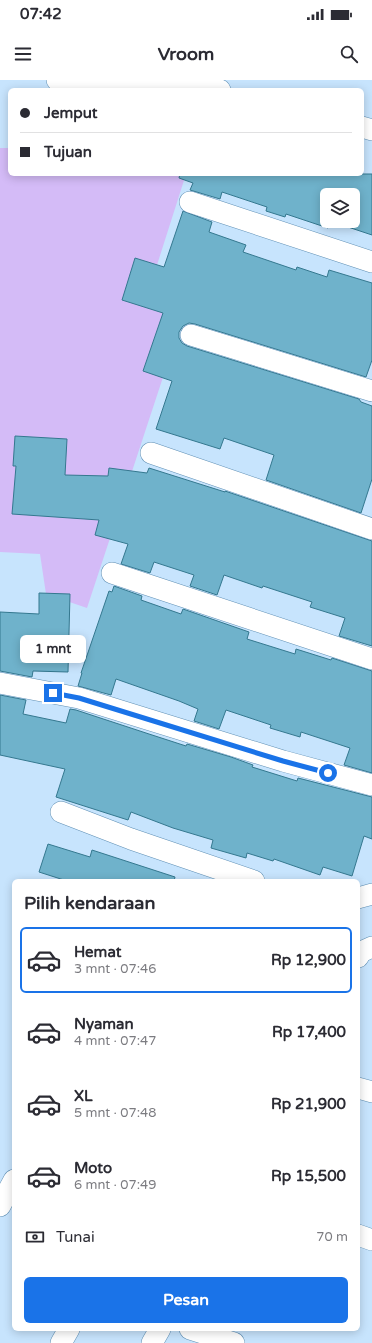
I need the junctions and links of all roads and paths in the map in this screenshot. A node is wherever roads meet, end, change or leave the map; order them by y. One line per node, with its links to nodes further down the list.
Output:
1 (58, 80): 2 (street)
2 (190, 82): 3 (street)
3 (212, 88)
4 (190, 202): 5 (street)
5 (372, 262)
6 (191, 335): 7 (street)
7 (372, 391)
8 (151, 453): 9 (street)
9 (372, 528)
10 (112, 573): 11 (street)
11 (372, 659)
12 (0, 683): 13 (street)
13 (372, 785)
14 (61, 812): 15 (street)
15 (248, 879)
16 (372, 894): 17 (street)
17 (360, 897)
18 (372, 947): 19 (street)
19 (360, 954)
20 (360, 1089): 21 (street)
21 (372, 1092)
22 (12, 1184): 23 (street)
23 (0, 1206)
24 (360, 1236): 25 (street)
25 (372, 1240)
26 (68, 1331): 29 (street)
27 (159, 1331): 30 (street)
28 (196, 1331): 31 (street)
29 (61, 1343)
30 (152, 1343)
31 (234, 1343)

